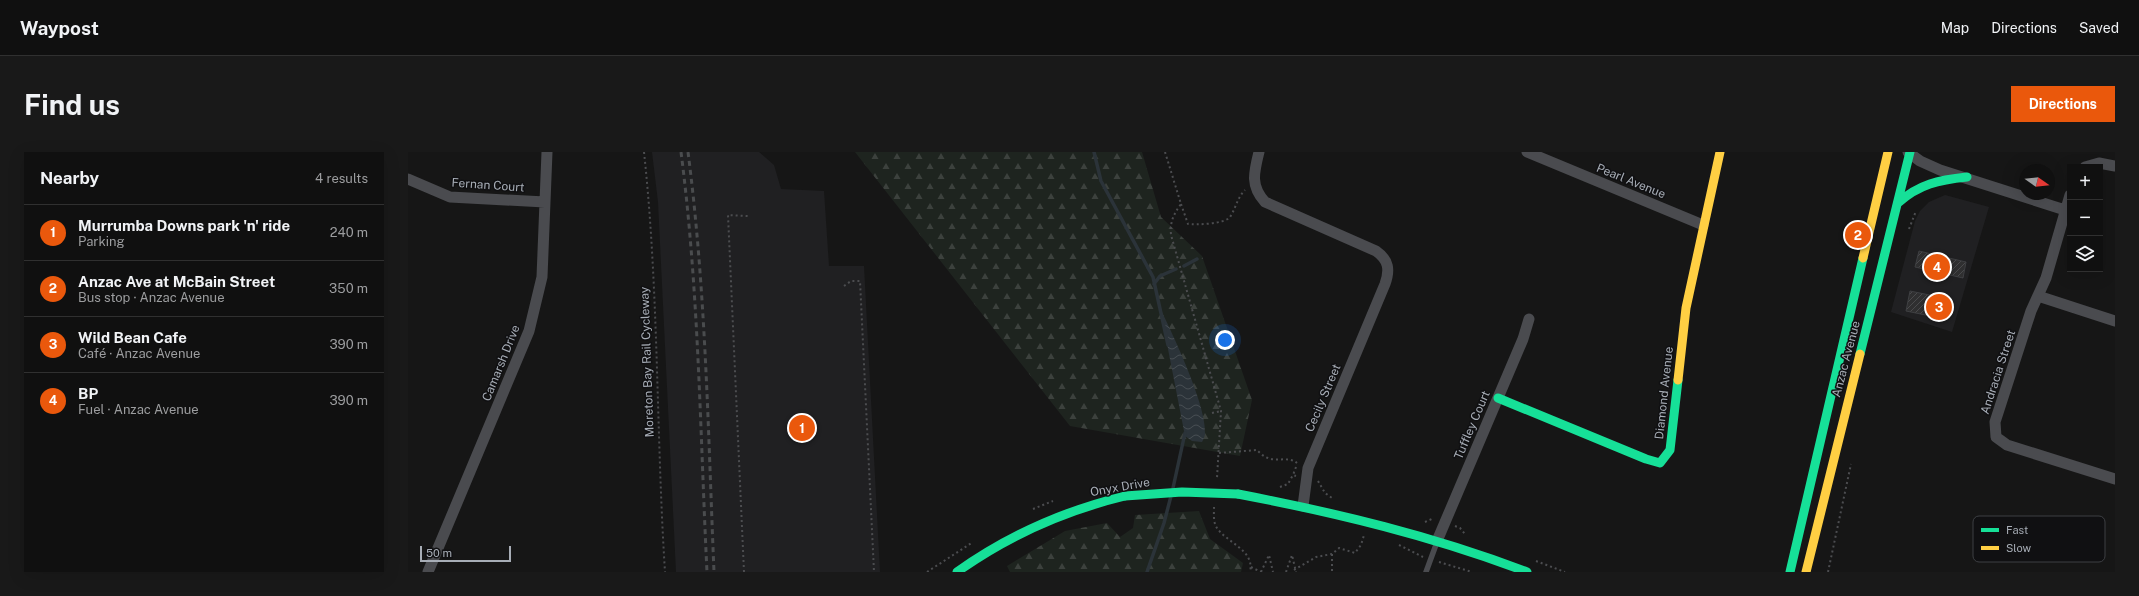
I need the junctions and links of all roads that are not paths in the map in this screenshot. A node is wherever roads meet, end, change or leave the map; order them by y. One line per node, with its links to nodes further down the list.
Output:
1 (547, 152): 12 (street, Camarsh Drive)
2 (1259, 152): 21 (street, Cecily Street)
3 (1527, 152): 15 (street, Pearl Avenue)
4 (1720, 152): 15 (main road, Diamond Avenue)
5 (1888, 152): 27 (main road, Anzac Avenue)
6 (1909, 153): 9 (street); 13 (main road, Anzac Avenue)
7 (2095, 164): 8 (street)
8 (2115, 166)
9 (1967, 177): 13 (main road); 14 (street)
10 (408, 179): 12 (street, Fernan Court)
11 (2068, 200): 14 (street, Andracia Street)
12 (545, 202): 23 (street, Camarsh Drive)
13 (1898, 203): 28 (main road, Anzac Avenue)
14 (2065, 210): 16 (street, Andracia Street)
15 (1703, 225): 19 (main road, Diamond Avenue)
16 (2038, 296): 18 (street); 20 (street, Andracia Street)
17 (1529, 319): 19 (street, Tuffley Court)
18 (2115, 321)
19 (1498, 398): 22 (street, Tuffley Court)
20 (2115, 479)
21 (1303, 506): 22 (main road); 24 (main road, Onyx Drive, bridge)
22 (1437, 541): 25 (lane); 26 (main road)
23 (428, 572)
24 (957, 572)
25 (1426, 572)
26 (1527, 572)
27 (1790, 572)
28 (1806, 572)

